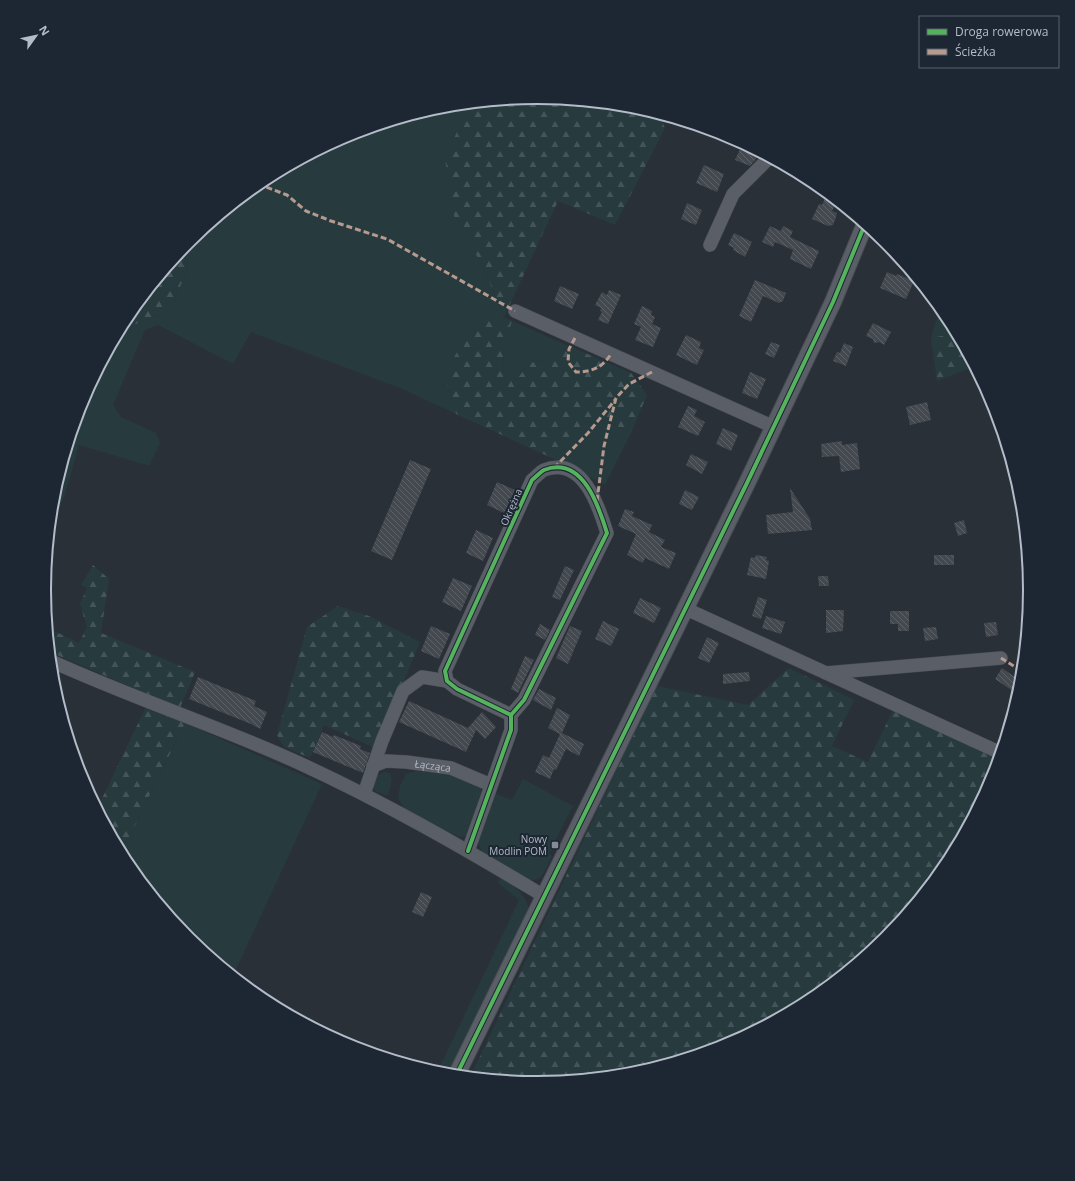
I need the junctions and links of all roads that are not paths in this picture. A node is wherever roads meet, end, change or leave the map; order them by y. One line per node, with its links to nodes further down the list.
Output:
1 (766, 161): 3 (street)
2 (863, 229): 5 (street)
3 (710, 245)
4 (515, 311): 5 (street)
5 (774, 427): 6 (street)
6 (684, 608): 9 (street); 17 (street)
7 (1001, 658): 9 (street)
8 (56, 663): 15 (street)
9 (825, 673): 12 (street)
10 (447, 681): 11 (street); 11 (street, Okrężna); 13 (street)
11 (511, 715): 14 (street)
12 (996, 752)
13 (373, 766): 14 (street, Łącząca); 15 (street)
14 (491, 785): 16 (street)
15 (364, 794): 16 (street)
16 (468, 851): 17 (street)
17 (544, 896): 18 (street)
18 (459, 1071)

